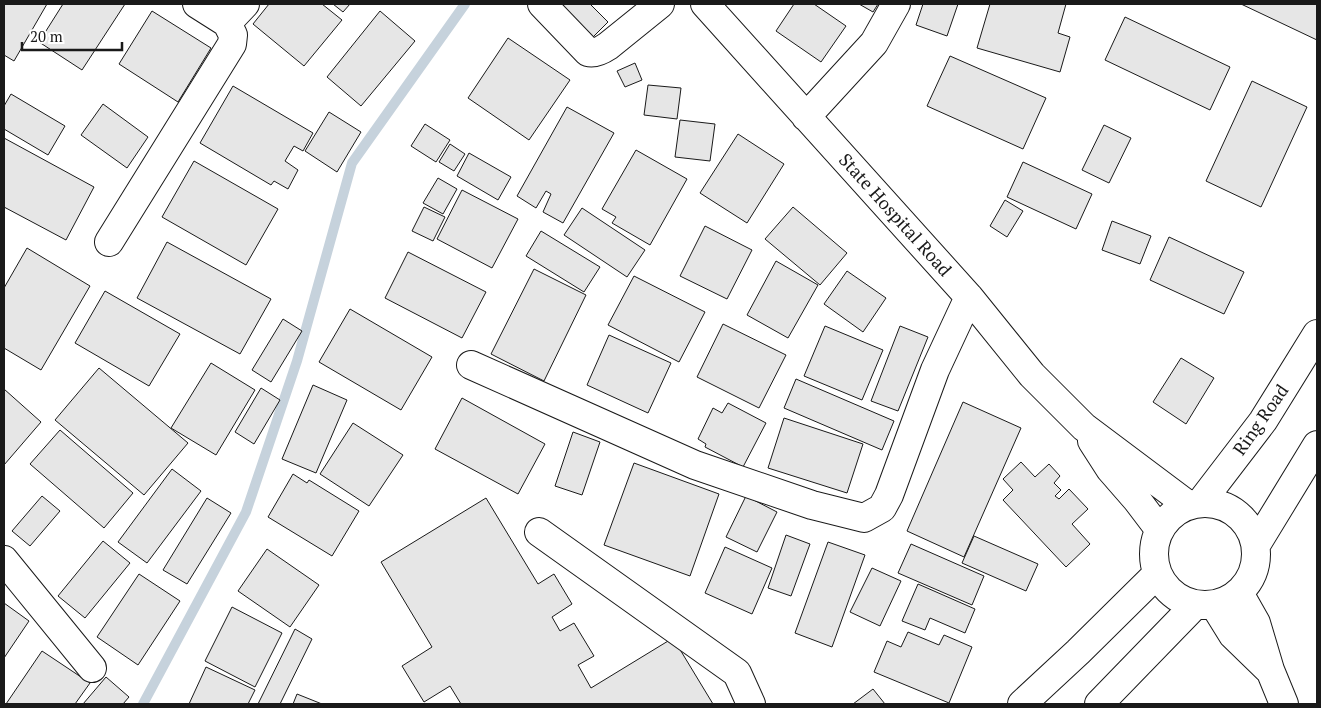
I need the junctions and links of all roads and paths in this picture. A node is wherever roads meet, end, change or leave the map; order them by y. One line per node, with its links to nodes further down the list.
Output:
1 (198, 4): 6 (street)
2 (542, 4): 5 (street)
3 (705, 4): 7 (street, State Hospital Road)
4 (896, 4): 7 (street)
5 (652, 6)
6 (236, 13): 8 (street)
7 (806, 117): 9 (street, State Hospital Road)
8 (109, 242)
9 (969, 297): 11 (street); 12 (street, State Hospital Road)
10 (1317, 334): 14 (street, Ring Road)
11 (471, 365)
12 (1084, 427): 14 (street); 15 (street)
13 (1317, 445): 17 (street)
14 (1194, 504): 15 (street); 17 (street)
15 (1159, 530): 19 (street)
16 (539, 532): 24 (street)
17 (1256, 545): 20 (street)
18 (4, 560): 22 (street)
19 (1157, 574): 21 (street); 25 (street)
20 (1239, 593): 21 (street); 23 (street)
21 (1205, 605): 23 (street); 26 (street)
22 (92, 668)
23 (1270, 670): 27 (street)
24 (751, 704)
25 (1022, 704)
26 (1099, 704)
27 (1284, 704)

